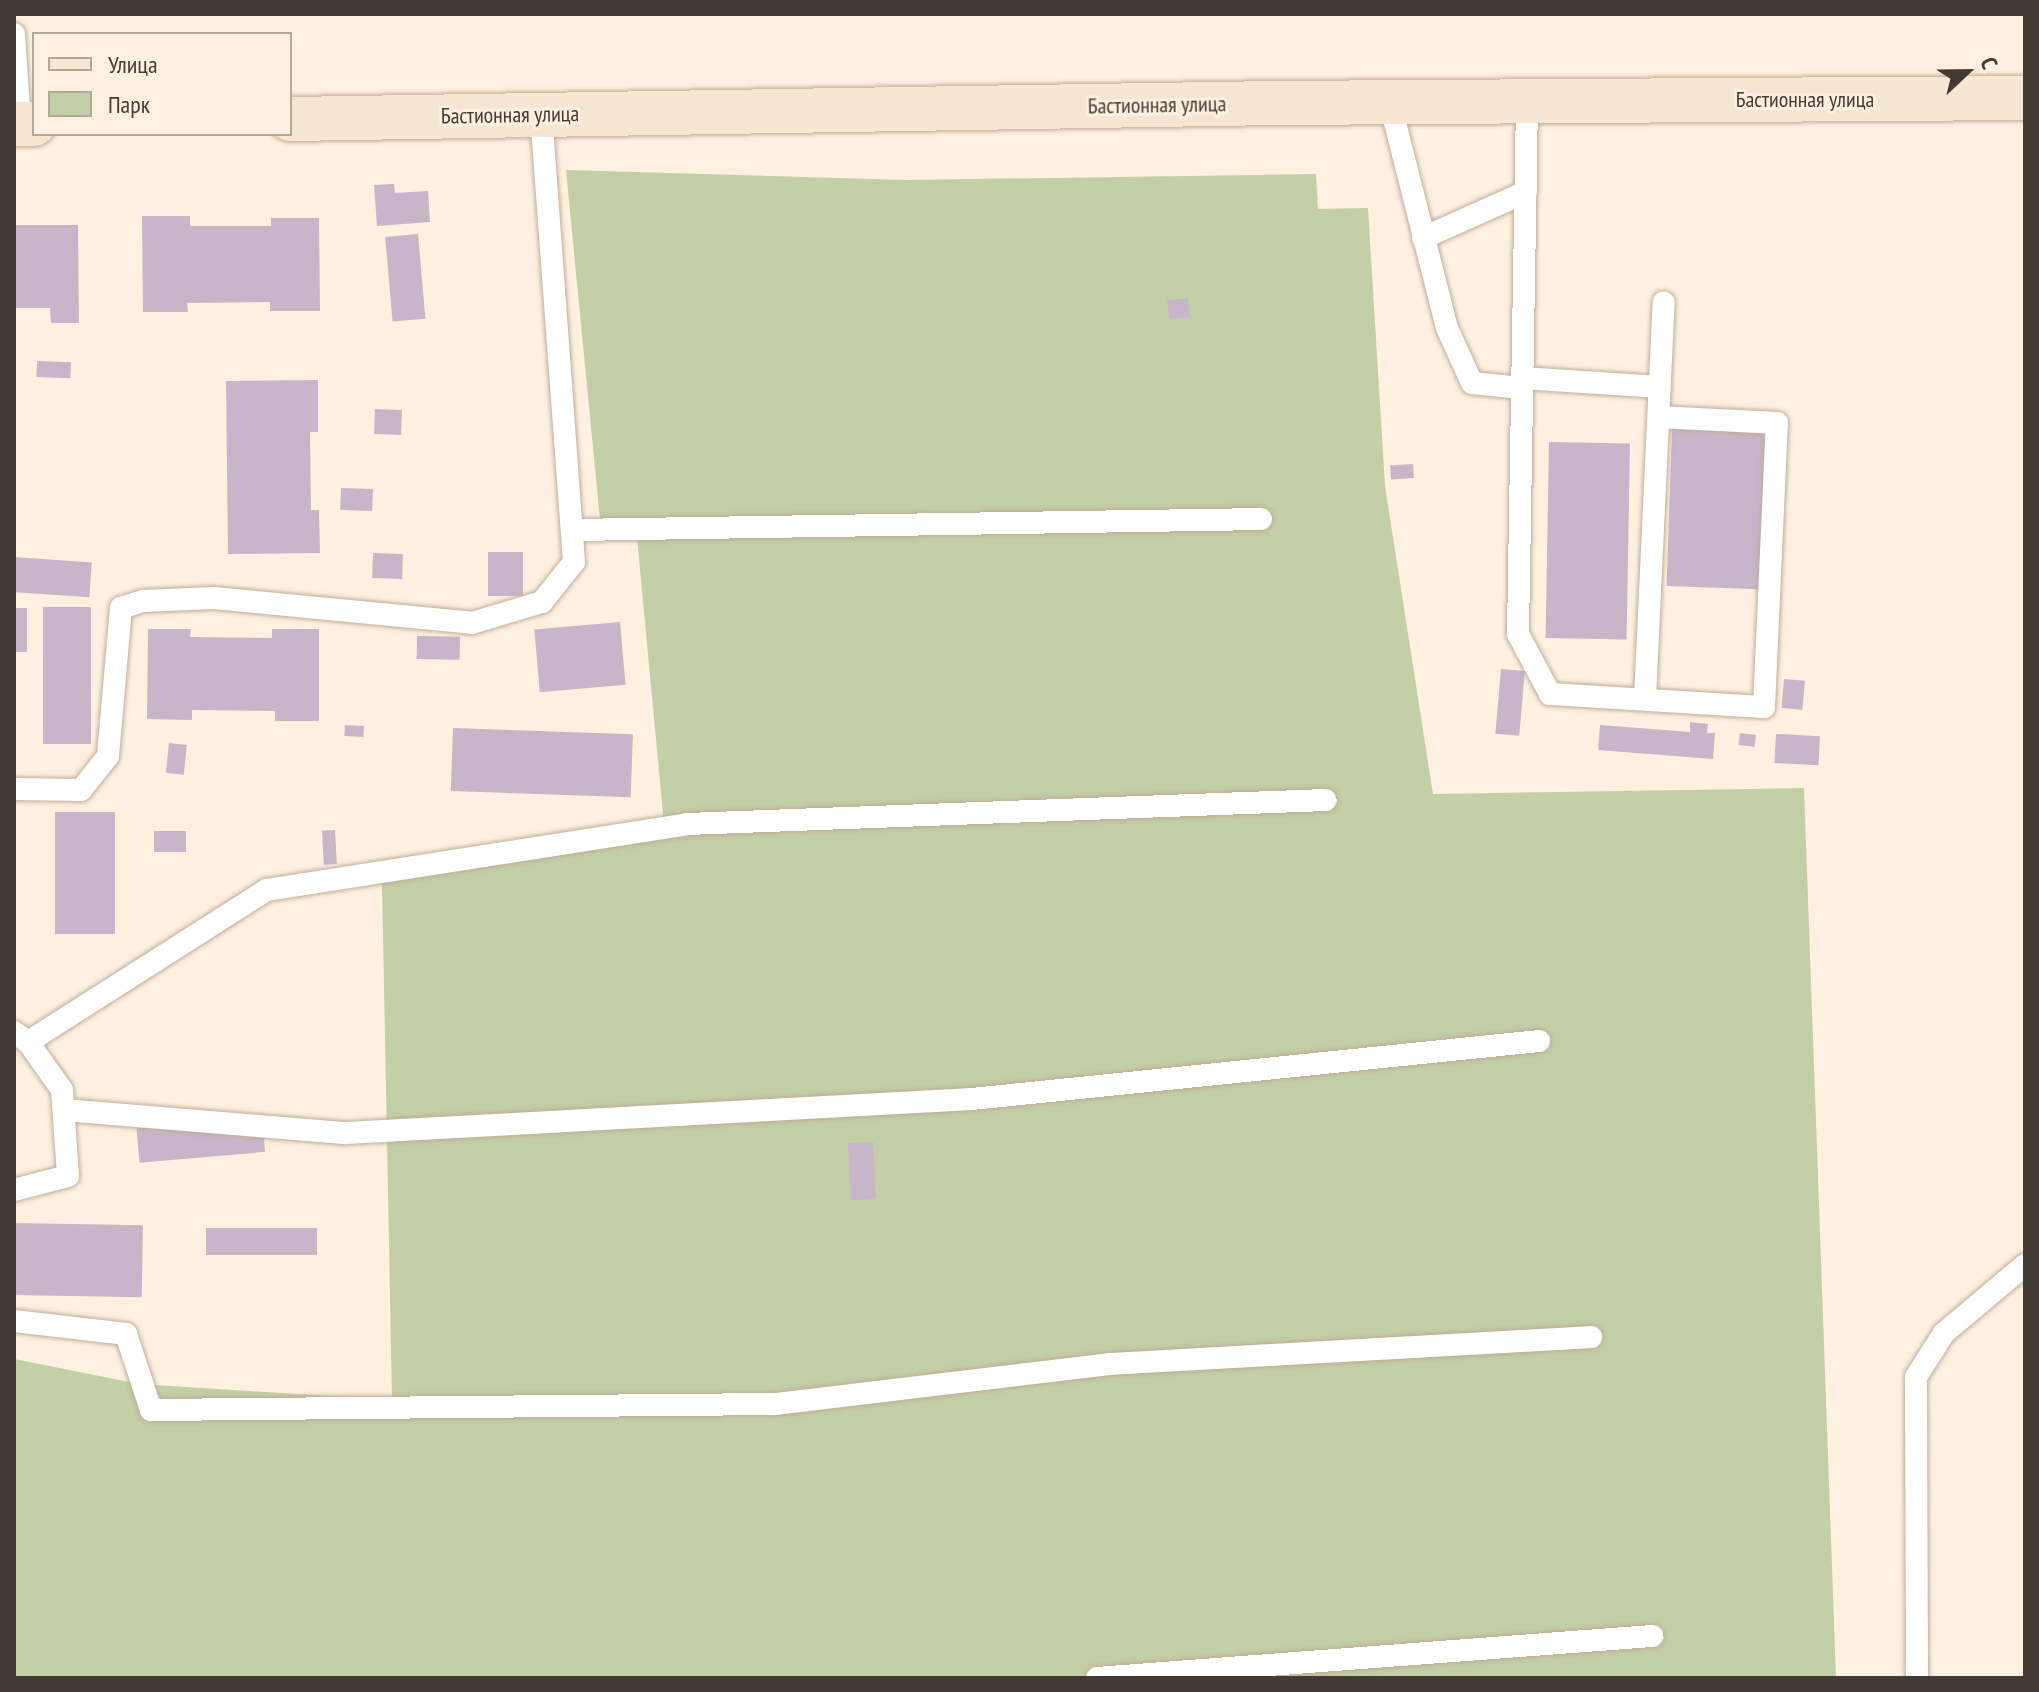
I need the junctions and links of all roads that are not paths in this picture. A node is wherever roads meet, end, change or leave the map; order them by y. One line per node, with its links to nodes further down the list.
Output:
1 (14, 34): 7 (lane)
2 (2025, 98): 3 (street, Бастионная улица)
3 (1527, 102): 4 (street, Бастионная улица); 8 (lane)
4 (1390, 103): 5 (street, Бастионная улица); 9 (lane)
5 (541, 115): 6 (street, Бастионная улица); 15 (lane)
6 (292, 119)
7 (23, 124)
8 (1526, 192): 9 (lane); 11 (lane)
9 (1423, 238): 11 (lane)
10 (1664, 302): 12 (lane)
11 (1522, 383): 12 (lane); 16 (lane)
12 (1660, 387): 13 (lane)
13 (1659, 417): 16 (lane); 16 (lane)
14 (1261, 519): 15 (lane)
15 (572, 530): 17 (lane)
16 (1645, 698)
17 (14, 789)
18 (1326, 800): 19 (lane)
19 (21, 1037): 21 (lane)
20 (1539, 1041): 21 (lane)
21 (64, 1110): 22 (lane)
22 (14, 1190)
23 (2025, 1265): 28 (lane)
24 (14, 1321): 25 (lane)
25 (1591, 1337)
26 (1652, 1636): 27 (lane)
27 (1097, 1678)
28 (1917, 1678)

